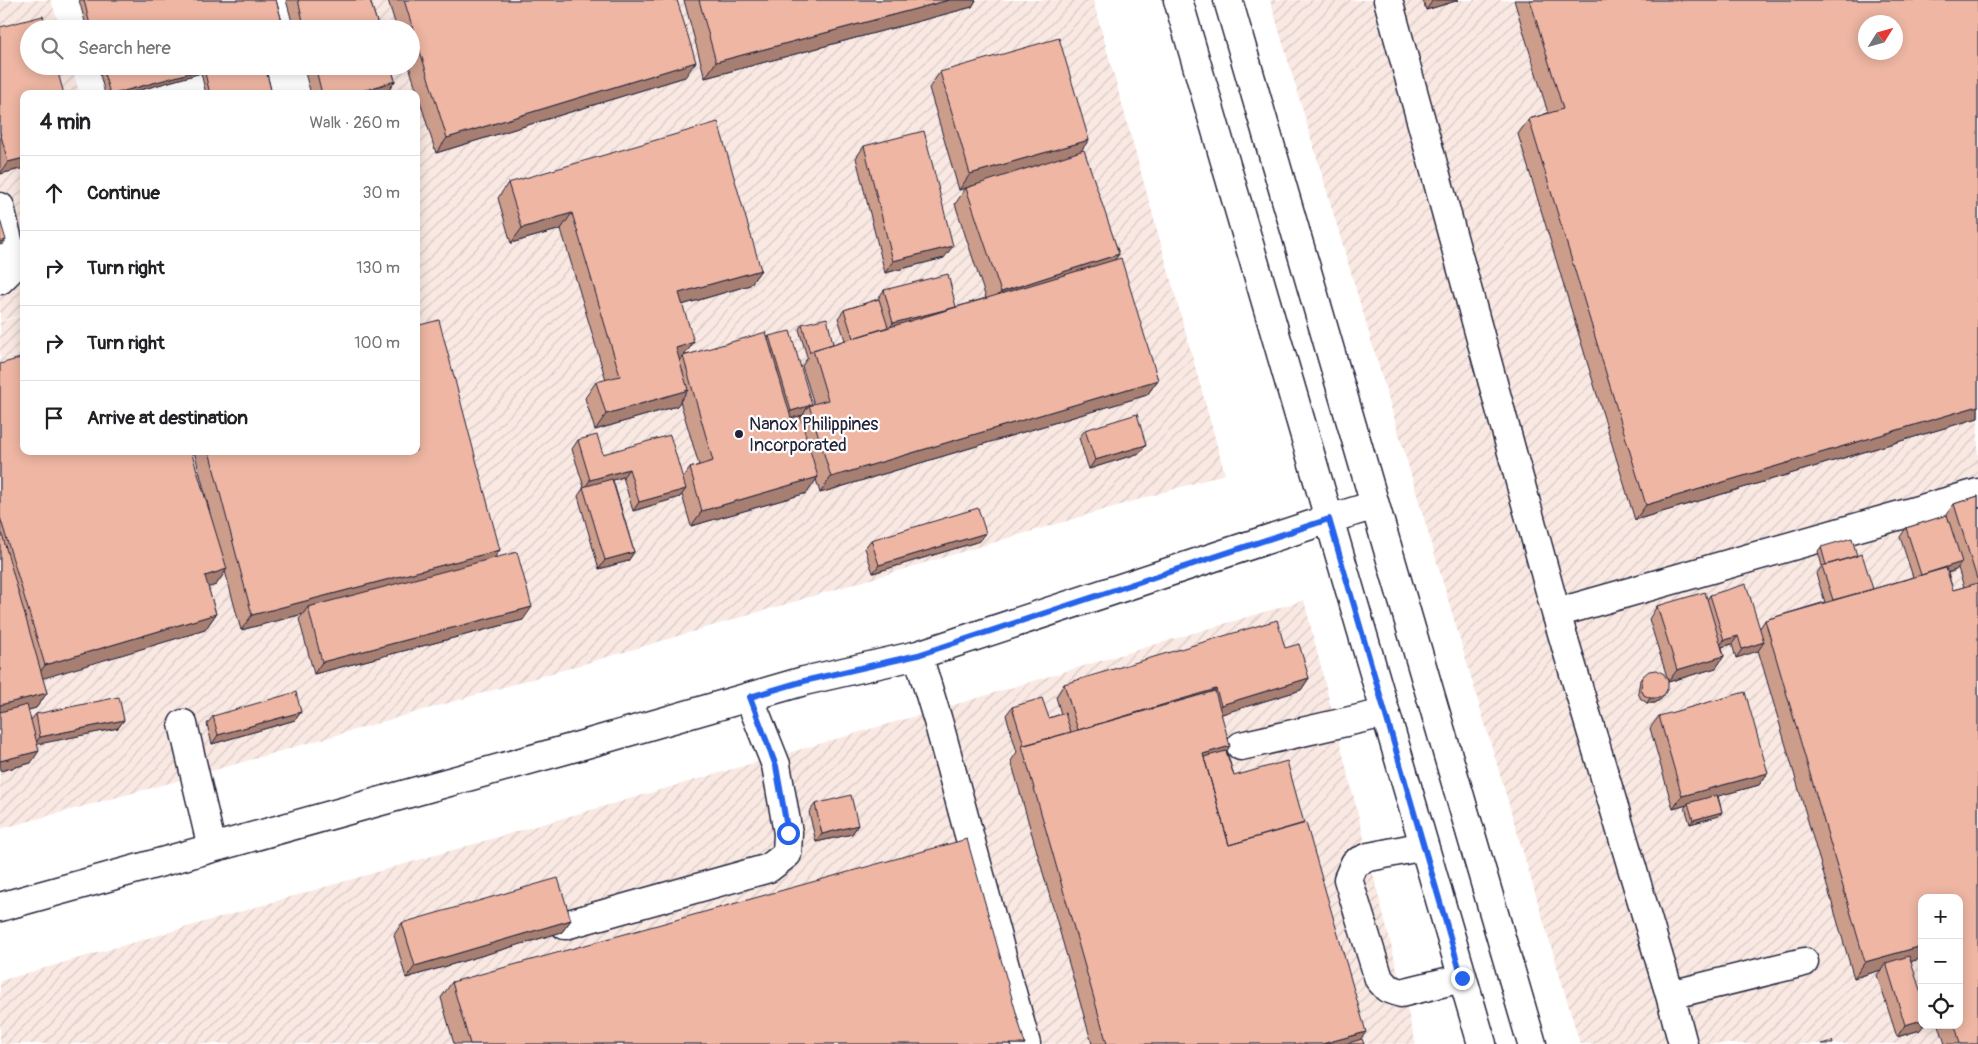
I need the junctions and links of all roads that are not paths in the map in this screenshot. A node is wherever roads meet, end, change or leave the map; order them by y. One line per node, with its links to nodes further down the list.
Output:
1 (1178, 0): 8 (street)
2 (1228, 0): 7 (street)
3 (1388, 0): 9 (street)
4 (0, 206): 5 (street)
5 (0, 280)
6 (1978, 493): 9 (street)
7 (1375, 505): 8 (street); 24 (street)
8 (1329, 519): 10 (street); 12 (street)
9 (1556, 613): 21 (street)
10 (918, 655): 11 (street); 22 (street)
11 (750, 697): 16 (street); 18 (street)
12 (1385, 713): 14 (street); 15 (street)
13 (183, 724): 16 (street)
14 (1241, 746)
15 (1424, 846): 20 (street); 20 (street)
16 (212, 848): 17 (street)
17 (0, 907)
18 (565, 925)
19 (1804, 962): 21 (street)
20 (1462, 978): 23 (street)
21 (1670, 995): 25 (street)
22 (1026, 1044)
23 (1482, 1044)
24 (1532, 1044)
25 (1683, 1044)

